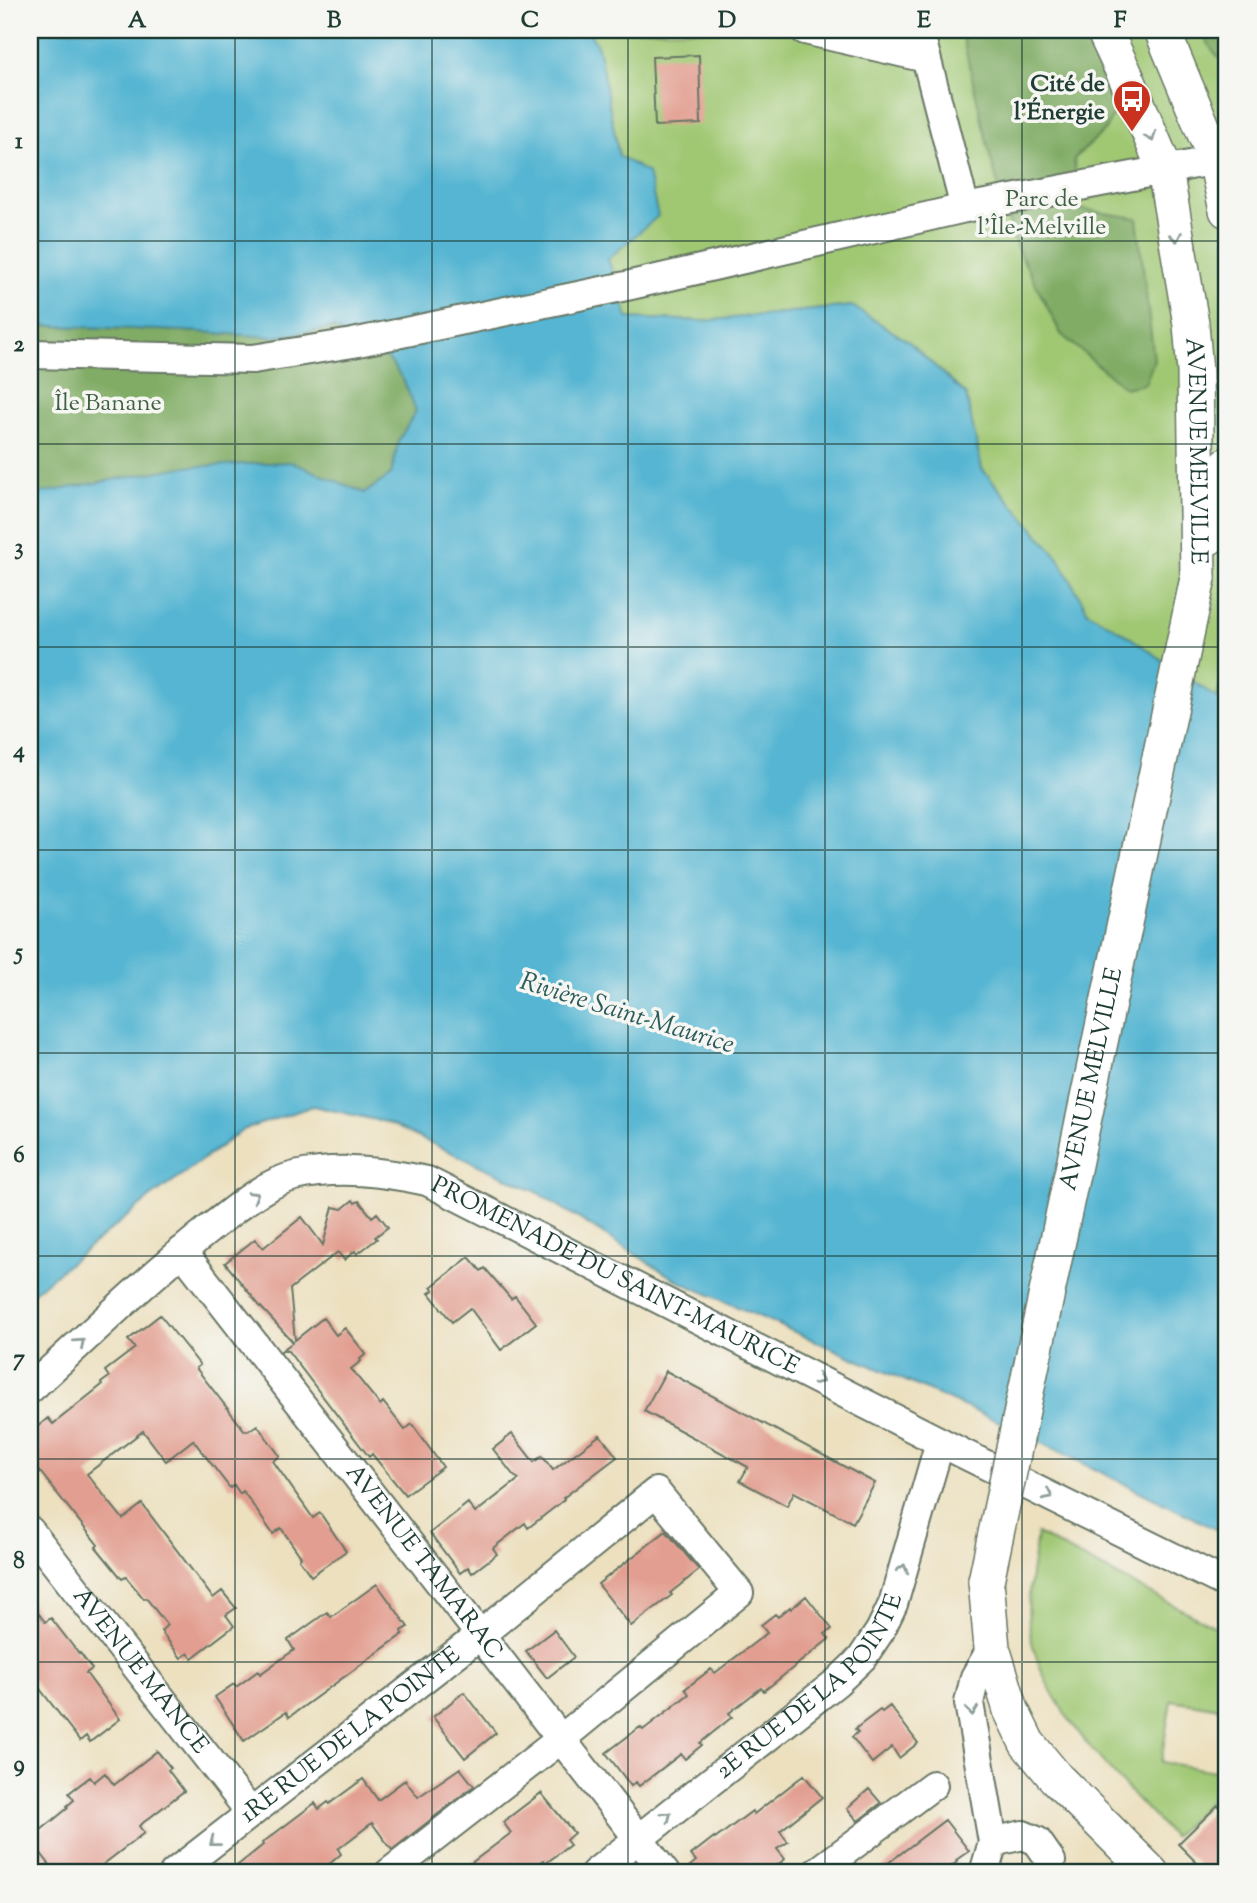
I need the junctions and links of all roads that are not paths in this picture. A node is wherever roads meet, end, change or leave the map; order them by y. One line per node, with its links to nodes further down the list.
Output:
1 (805, 30): 5 (street)
2 (919, 30): 5 (street)
3 (1104, 30): 7 (main road, one-way to 7)
4 (1162, 30): 6 (main road)
5 (926, 58): 8 (street)
6 (1223, 162): 7 (street); 9 (main road)
7 (1165, 170): 8 (street); 12 (main road, AVENUE MELVILLE, one-way to 12)
8 (965, 208): 10 (street)
9 (1227, 210)
10 (30, 354)
11 (1227, 465): 12 (main road, AVENUE MELVILLE)
12 (1198, 578): 19 (main road, AVENUE MELVILLE, bridge)
13 (182, 1251): 14 (street, PROMENADE DU SAINT-MAURICE, one-way to 13); 15 (street, PROMENADE DU SAINT-MAURICE, one-way to 15); 18 (street, AVENUE TAMARAC)
14 (30, 1389)
15 (940, 1441): 17 (street, PROMENADE DU SAINT-MAURICE, one-way to 17); 23 (street, 2E RUE DE LA POINTE, one-way to 15)
16 (30, 1531): 22 (street, AVENUE MANCE)
17 (1227, 1584)
18 (480, 1635): 20 (street, AVENUE TAMARAC); 20 (street, 1RE RUE DE LA POINTE); 22 (street, 1RE RUE DE LA POINTE)
19 (992, 1648): 24 (street, one-way to 24); 32 (main road, AVENUE MELVILLE)
20 (561, 1739): 23 (street, AVENUE TAMARAC); 26 (street)
21 (933, 1785): 29 (street)
22 (251, 1813): 25 (street, 1RE RUE DE LA POINTE, one-way to 25)
23 (638, 1839): 27 (street, 2E RUE DE LA POINTE); 28 (street, AVENUE TAMARAC)
24 (993, 1842): 30 (street); 31 (street)
25 (174, 1873)
26 (389, 1873)
27 (595, 1873)
28 (665, 1873)
29 (816, 1873)
30 (984, 1873)
31 (1049, 1873)
32 (1151, 1873)

